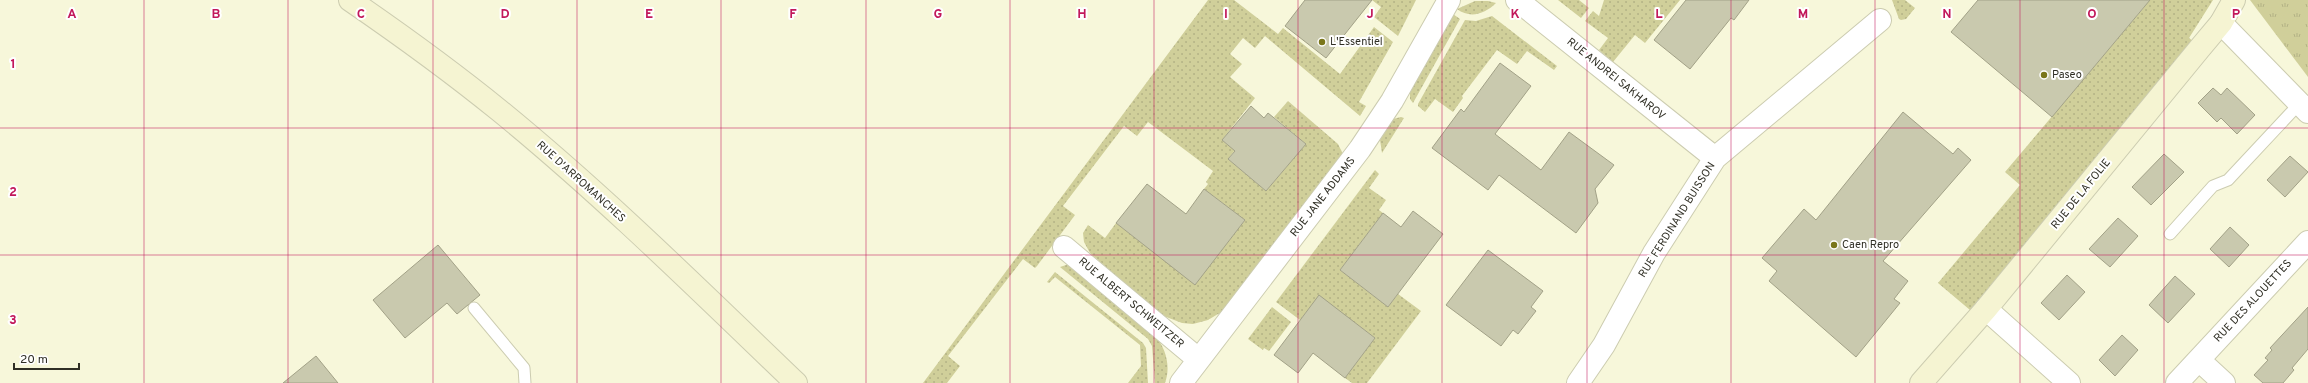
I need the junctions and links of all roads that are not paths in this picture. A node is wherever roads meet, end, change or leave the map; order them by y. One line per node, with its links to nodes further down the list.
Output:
1 (350, 0): 17 (main road, RUE D'ARROMANCHES)
2 (1449, 0): 14 (street, RUE JANE ADDAMS)
3 (1516, 0): 8 (street, RUE ANDREI SAKHAROV)
4 (2234, 0): 6 (main road, RUE DE LA FOLIE)
5 (1880, 20): 8 (street, RUE FERDINAND BUISSON)
6 (2221, 22): 7 (street); 13 (main road, RUE DE LA FOLIE)
7 (2304, 108): 9 (lane)
8 (1715, 158): 19 (street, RUE FERDINAND BUISSON)
9 (2170, 234)
10 (2308, 242): 15 (street, RUE DES ALOUETTES)
11 (1064, 247): 14 (street, RUE ALBERT SCHWEITZER)
12 (474, 308): 16 (lane)
13 (1986, 309): 20 (main road, RUE DE LA FOLIE); 21 (street)
14 (1198, 359): 18 (street, RUE JANE ADDAMS)
15 (2199, 360): 22 (street, RUE DES ALOUETTES); 23 (street)
16 (525, 383)
17 (796, 383)
18 (1181, 383)
19 (1578, 383)
20 (1921, 383)
21 (2069, 383)
22 (2177, 383)
23 (2224, 383)

